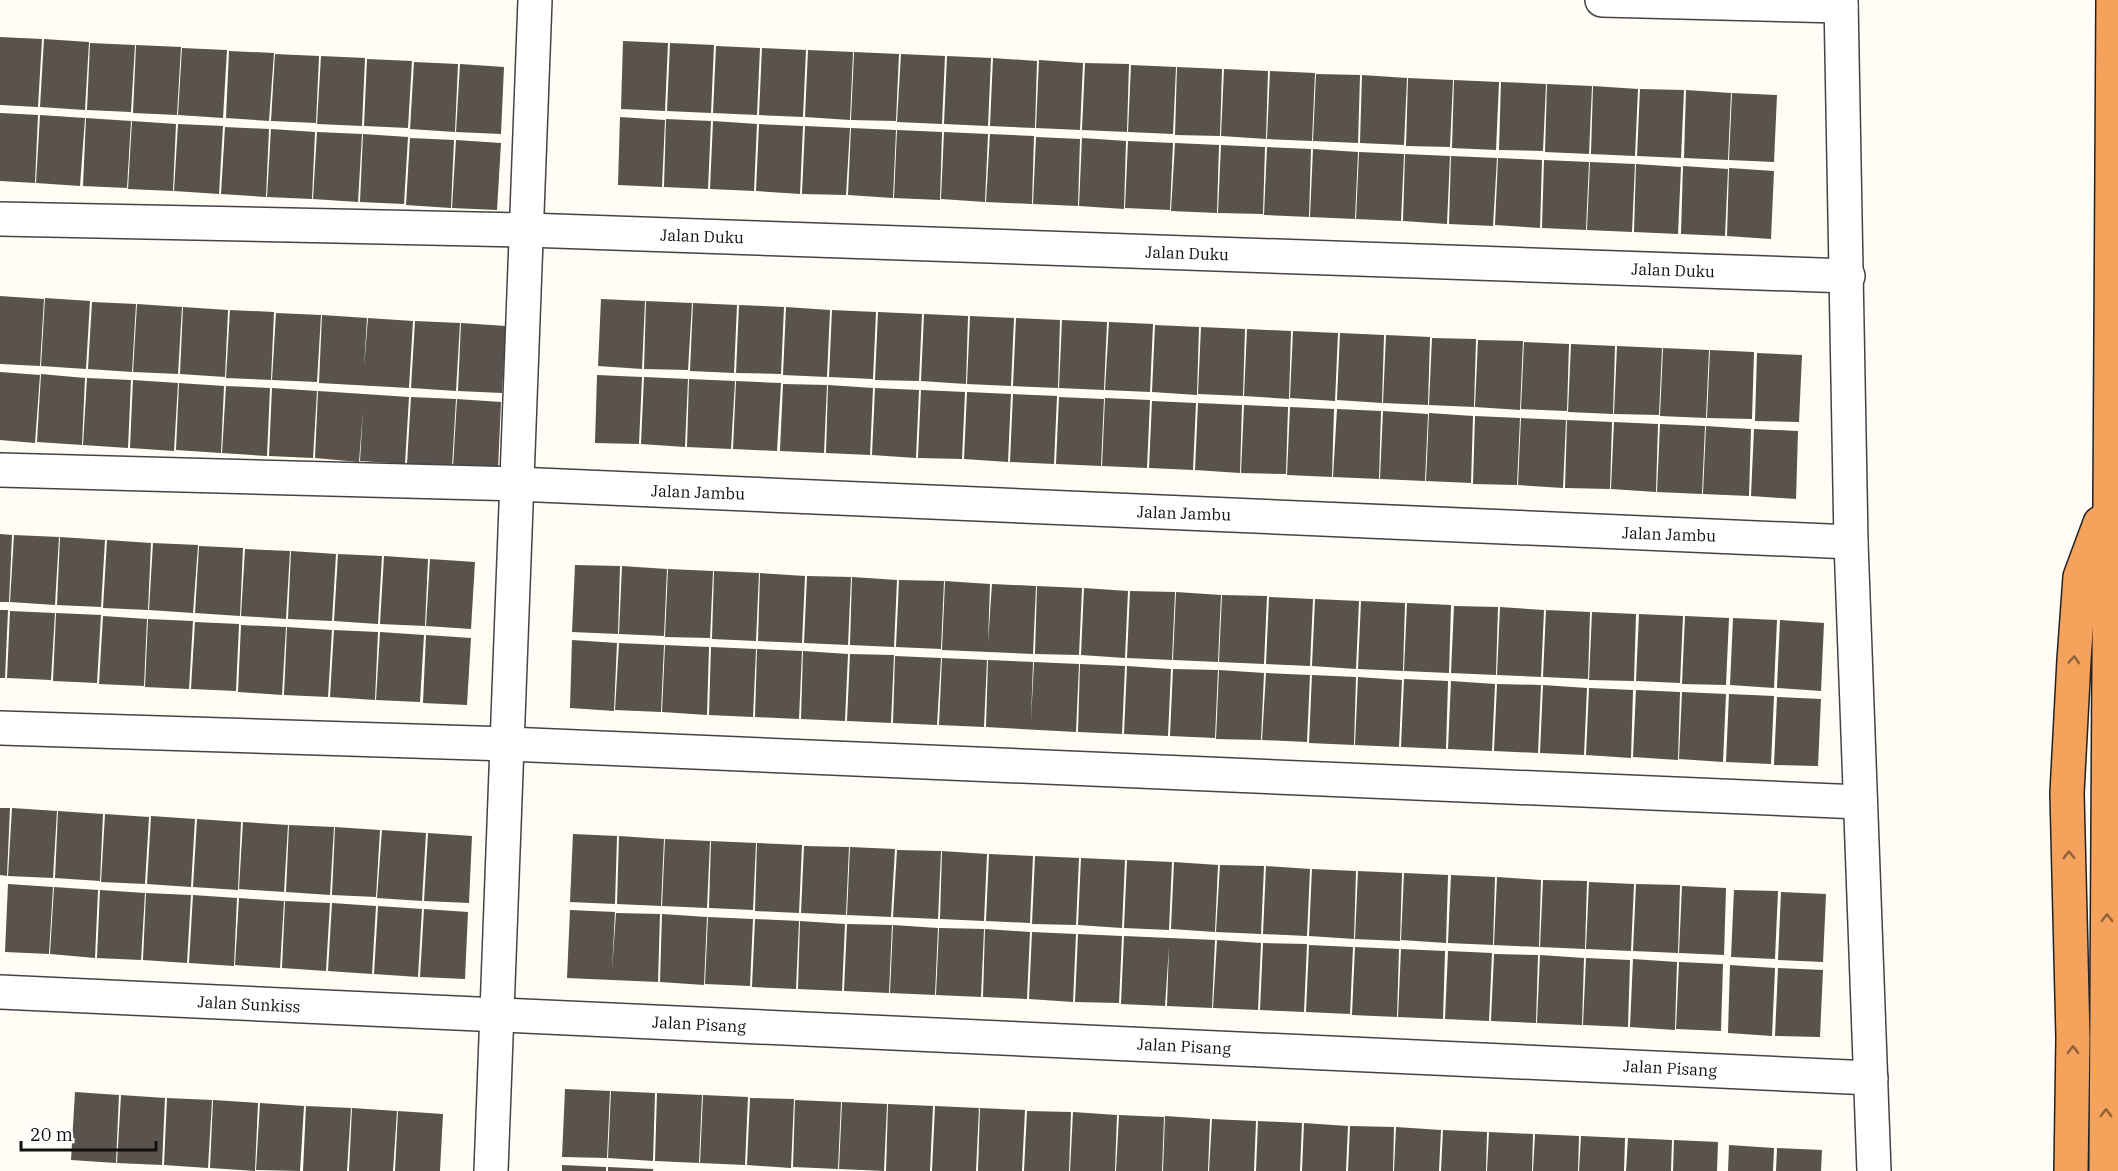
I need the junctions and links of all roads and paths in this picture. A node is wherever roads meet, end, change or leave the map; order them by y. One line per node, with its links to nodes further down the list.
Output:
1 (535, 0): 6 (street)
2 (1602, 0): 4 (street)
3 (2113, 0): 10 (highway)
4 (1841, 3): 7 (street)
5 (0, 219): 6 (street, Jalan Duku)
6 (527, 230): 7 (street, Jalan Duku); 9 (street)
7 (1848, 276): 11 (street)
8 (0, 470): 9 (street, Jalan Jambu)
9 (516, 484): 11 (street, Jalan Jambu); 13 (street)
10 (2109, 501): 20 (highway, one-way to 10); 21 (highway, one-way to 10)
11 (1851, 542): 14 (street)
12 (0, 728): 13 (street)
13 (508, 744): 14 (street); 16 (street)
14 (1860, 802): 17 (street)
15 (0, 992): 16 (street, Jalan Sunkiss)
16 (498, 1015): 17 (street, Jalan Pisang); 18 (street)
17 (1871, 1078): 19 (street)
18 (491, 1171)
19 (1874, 1171)
20 (2071, 1171)
21 (2106, 1171)

